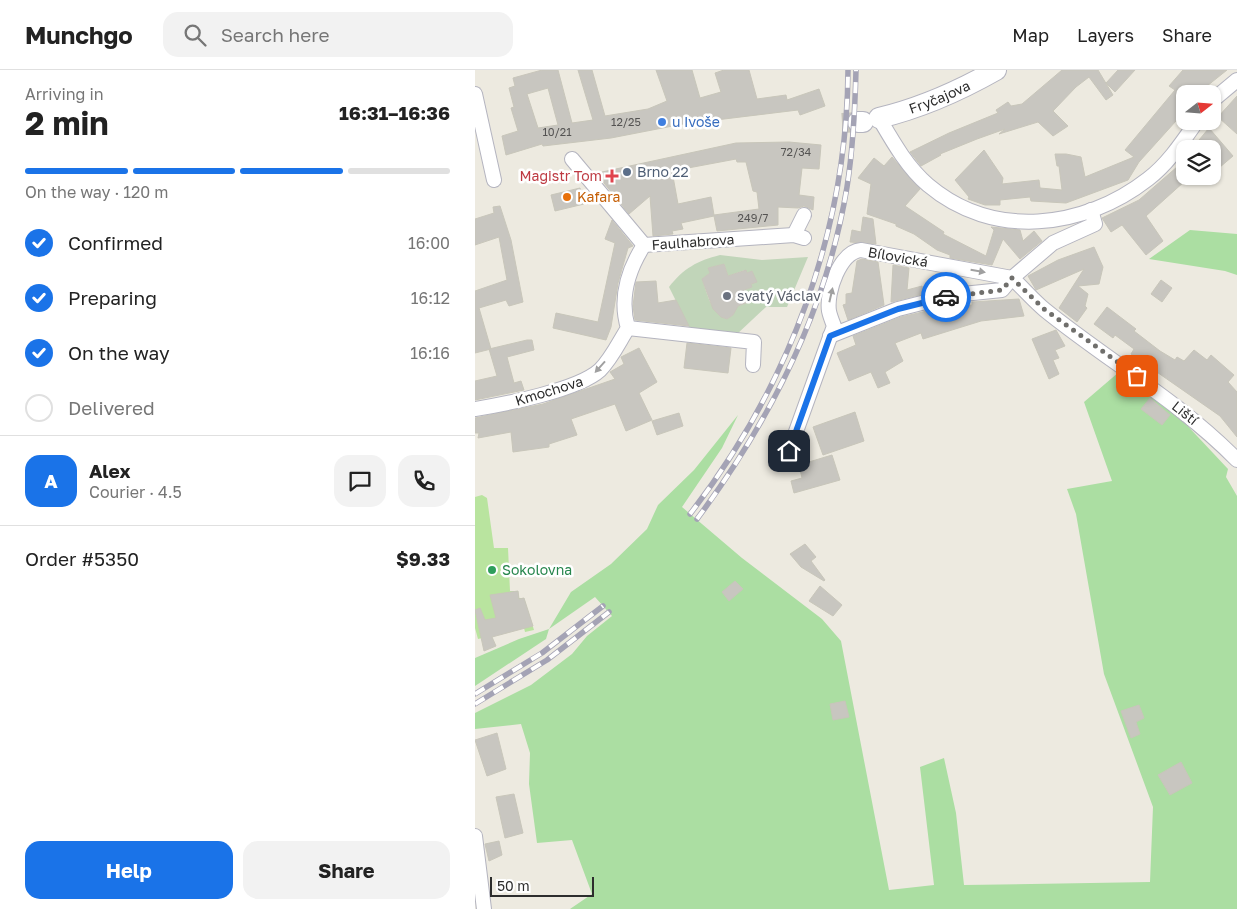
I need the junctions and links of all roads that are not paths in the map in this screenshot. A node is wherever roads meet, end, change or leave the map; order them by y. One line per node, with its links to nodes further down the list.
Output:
1 (996, 70): 5 (main road, Fryčajova)
2 (1237, 80): 3 (street)
3 (1221, 93)
4 (475, 94): 8 (street)
5 (867, 120): 9 (street)
6 (1190, 130): 9 (street)
7 (572, 159): 11 (street, Faulhabrova)
8 (494, 180)
9 (1091, 210): 12 (street)
10 (804, 215): 11 (street, Faulhabrova)
11 (644, 245): 13 (street)
12 (1012, 278): 14 (street); 14 (street, Bílovická, one-way to 12); 18 (street, Liští)
13 (627, 328): 15 (street); 16 (street, Kmochova, one-way to 16)
14 (830, 336): 17 (street)
15 (753, 366)
16 (475, 409)
17 (789, 451)
18 (1237, 460)
19 (475, 836): 20 (street)
20 (484, 909)

